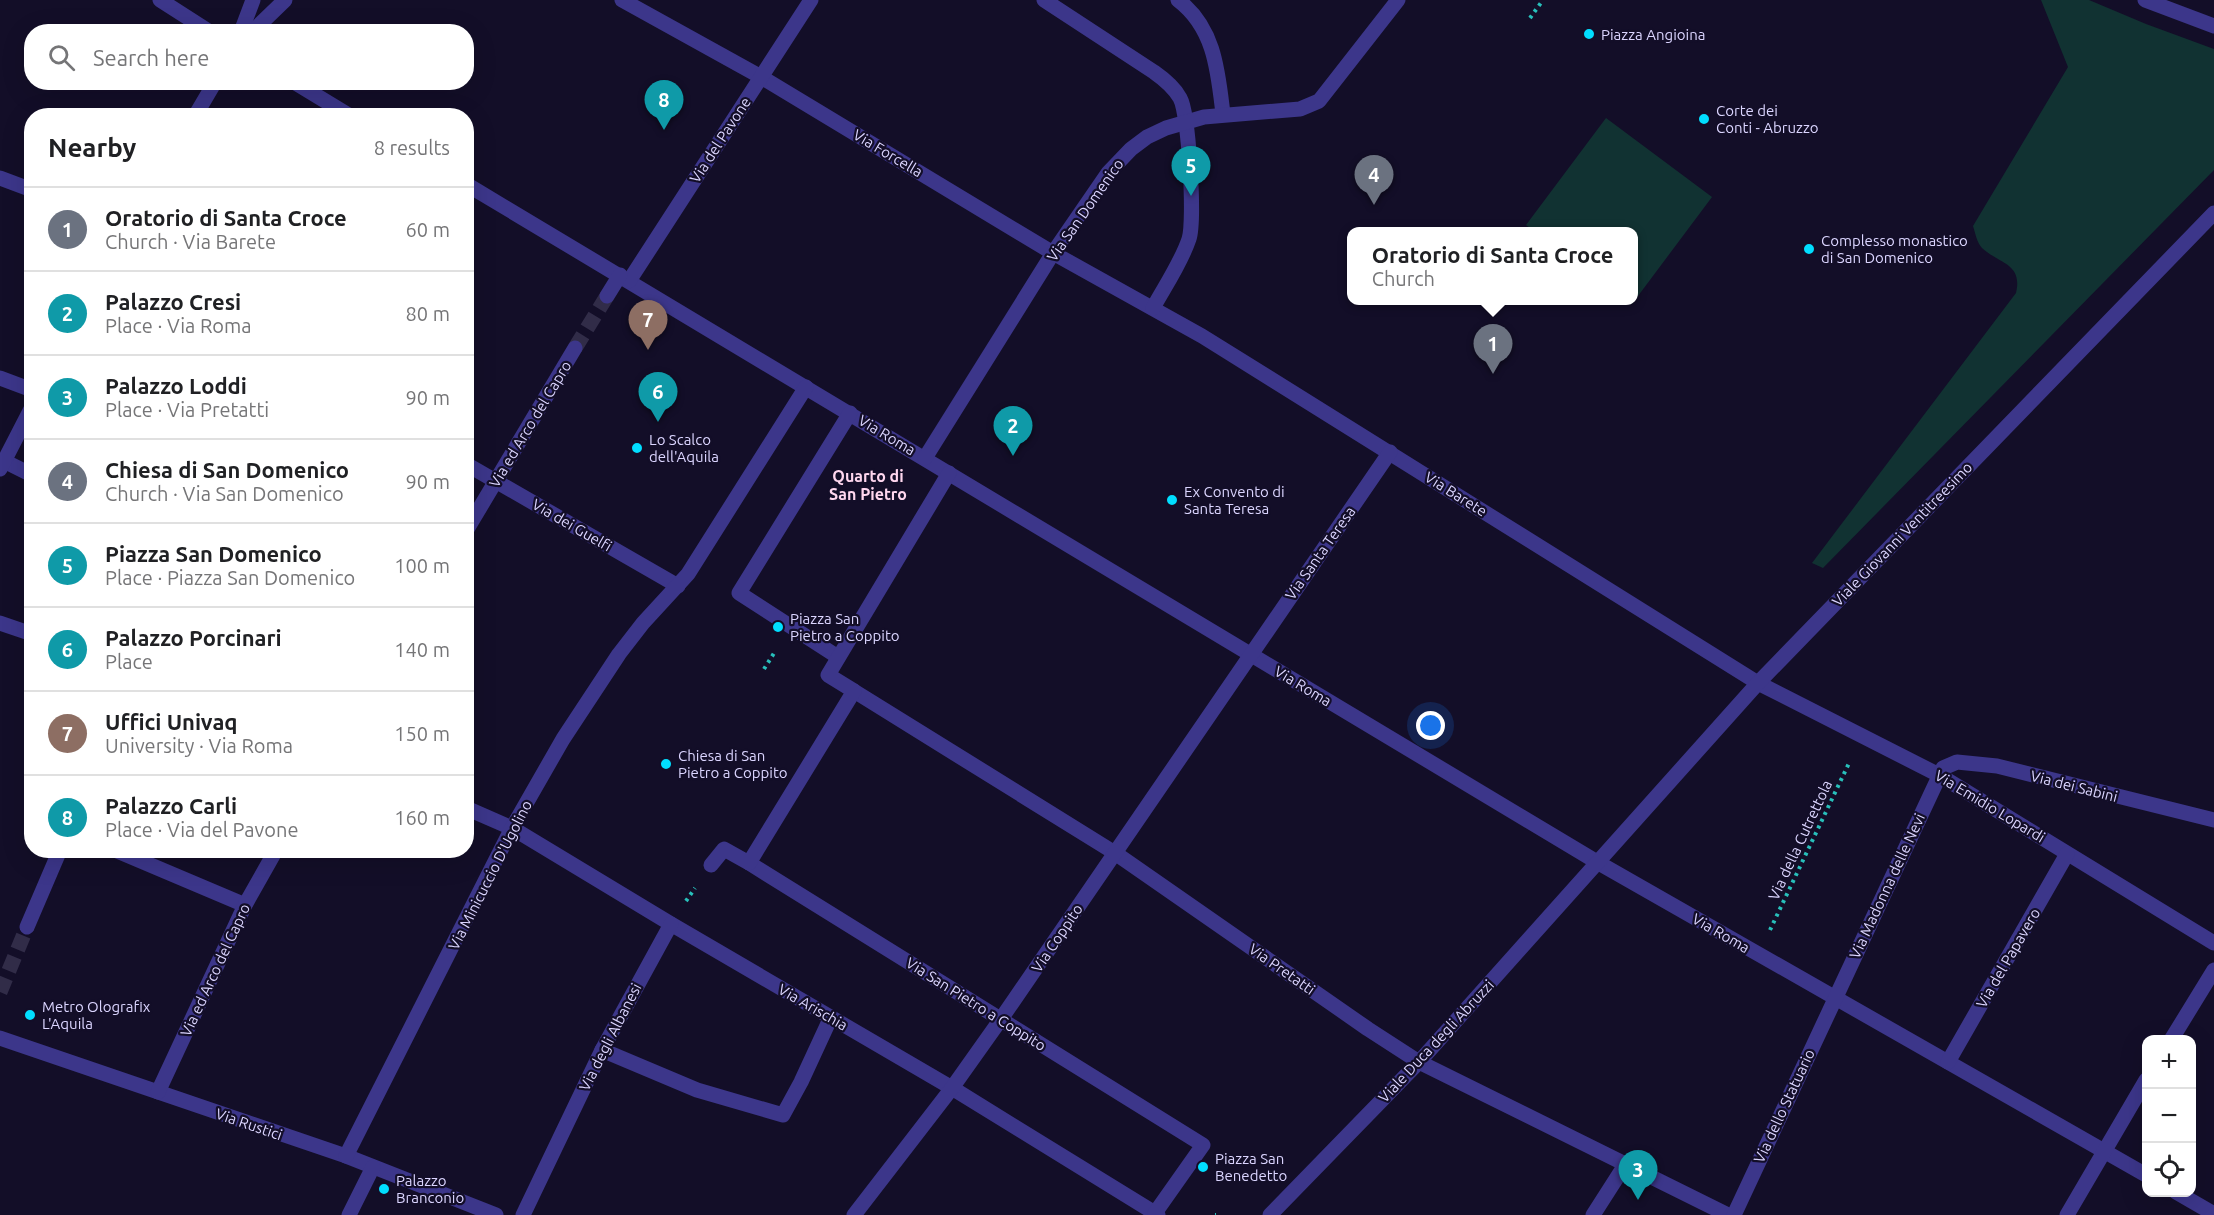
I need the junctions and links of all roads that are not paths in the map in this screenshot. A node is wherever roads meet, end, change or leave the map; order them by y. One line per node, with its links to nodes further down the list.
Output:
1 (160, 0): 10 (street)
2 (253, 0): 11 (street)
3 (285, 0): 12 (street)
4 (622, 0): 14 (street, Via Forcella)
5 (811, 0): 14 (street, Via del Pavone)
6 (1044, 0): 20 (street)
7 (1178, 0): 19 (street)
8 (2145, 0): 13 (street)
9 (1392, 2): 19 (street, Via San Domenico)
10 (198, 24)
11 (244, 24)
12 (260, 24)
13 (2214, 26)
14 (761, 77): 25 (street, Via Forcella); 26 (street, Via del Pavone)
15 (210, 90): 17 (street)
16 (307, 90): 18 (street)
17 (200, 108)
18 (337, 108)
19 (1223, 114): 20 (street, Via San Domenico)
20 (1186, 121): 25 (street, Via San Domenico); 28 (street)
21 (0, 178): 22 (street)
22 (24, 187)
23 (474, 189): 26 (street, Via Roma)
24 (2214, 213): 48 (street, Viale Giovanni Ventitreesimo)
25 (1053, 253): 28 (street, Via Forcella); 36 (street, Via San Domenico)
26 (625, 278): 27 (street); 32 (street, Via Roma)
27 (607, 297)
28 (1153, 308): 35 (street, Via Barete)
29 (575, 348): 41 (street, Via ed Arco del Capro)
30 (0, 378): 31 (street)
31 (24, 387)
32 (806, 387): 33 (street, Via Roma); 43 (street)
33 (850, 413): 36 (street, Via Roma); 47 (street)
34 (24, 422): 37 (street)
35 (1390, 452): 46 (street, Via Santa Teresa); 48 (street, Via Barete)
36 (925, 458): 40 (street, Via Roma)
37 (2, 465): 39 (street)
38 (474, 468): 41 (street, Via dei Guelfi)
39 (24, 472)
40 (949, 472): 46 (street, Via Roma); 47 (street)
41 (497, 481): 42 (street, Via ed Arco del Capro); 43 (street, Via dei Guelfi)
42 (474, 518)
43 (678, 586): 53 (street, Via Minicuccio D'Ugolino)
44 (0, 623): 45 (street)
45 (24, 631)
46 (1250, 654): 54 (street, Via Coppito); 59 (street, Via Roma)
47 (838, 657): 49 (street)
48 (1758, 683): 50 (street, Via Emidio Lopardi); 59 (street, Viale Giovanni Ventitreesimo)
49 (854, 691): 54 (street, Via Pretatti); 60 (street)
50 (1939, 775): 52 (street, Via dei Sabini); 55 (street, Via Emidio Lopardi); 67 (street, Via Madonna delle Nevi)
51 (474, 811): 53 (street, Via Arischia)
52 (2214, 820)
53 (512, 828): 63 (street, Via Arischia); 79 (street, Via Minicuccio D'Ugolino)
54 (1115, 853): 69 (street, Via Coppito); 73 (street, Via Pretatti)
55 (2067, 854): 65 (street, Via Emidio Lopardi); 74 (street, Via del Papavero)
56 (57, 858): 64 (street)
57 (134, 858): 62 (street)
58 (271, 858): 62 (street, Via ed Arco del Capro)
59 (1597, 862): 67 (street, Via Roma); 73 (street, Viale Duca degli Abruzzi)
60 (749, 863): 61 (street); 69 (street, Via San Pietro a Coppito)
61 (711, 865)
62 (245, 905): 77 (street, Via ed Arco del Capro)
63 (671, 924): 68 (street, Via Arischia); 72 (street, Via degli Albanesi)
64 (27, 927)
65 (2214, 943)
66 (2214, 970): 70 (street)
67 (1835, 998): 74 (street, Via Roma); 93 (street, Via dello Statuario)
68 (831, 1017): 72 (street); 76 (street, Via Arischia)
69 (1001, 1019): 76 (street, Via Coppito); 84 (street, Via San Pietro a Coppito)
70 (2174, 1035)
71 (0, 1038): 77 (street, Via Rustici)
72 (602, 1050): 88 (street, Via degli Albanesi)
73 (1419, 1062): 80 (street, Via Pretatti); 90 (street, Viale Duca degli Abruzzi)
74 (1948, 1062): 78 (street, Via Roma)
75 (2142, 1087): 78 (street)
76 (952, 1088): 84 (street, Via Arischia); 89 (street, Via Coppito)
77 (158, 1092): 79 (street, Via Rustici)
78 (2103, 1150): 82 (street, Via Roma); 94 (street)
79 (346, 1156): 81 (street, Via Rustici)
80 (1625, 1165): 91 (street); 92 (street, Via Pretatti)
81 (373, 1167): 86 (street); 87 (street, Via Rustici)
82 (2142, 1173)
83 (2185, 1197): 85 (street)
84 (1157, 1214)
85 (2214, 1214)
86 (350, 1215)
87 (496, 1215)
88 (522, 1215)
89 (854, 1215)
90 (1270, 1215)
91 (1593, 1215)
92 (1728, 1215)
93 (1734, 1215)
94 (2067, 1215)

